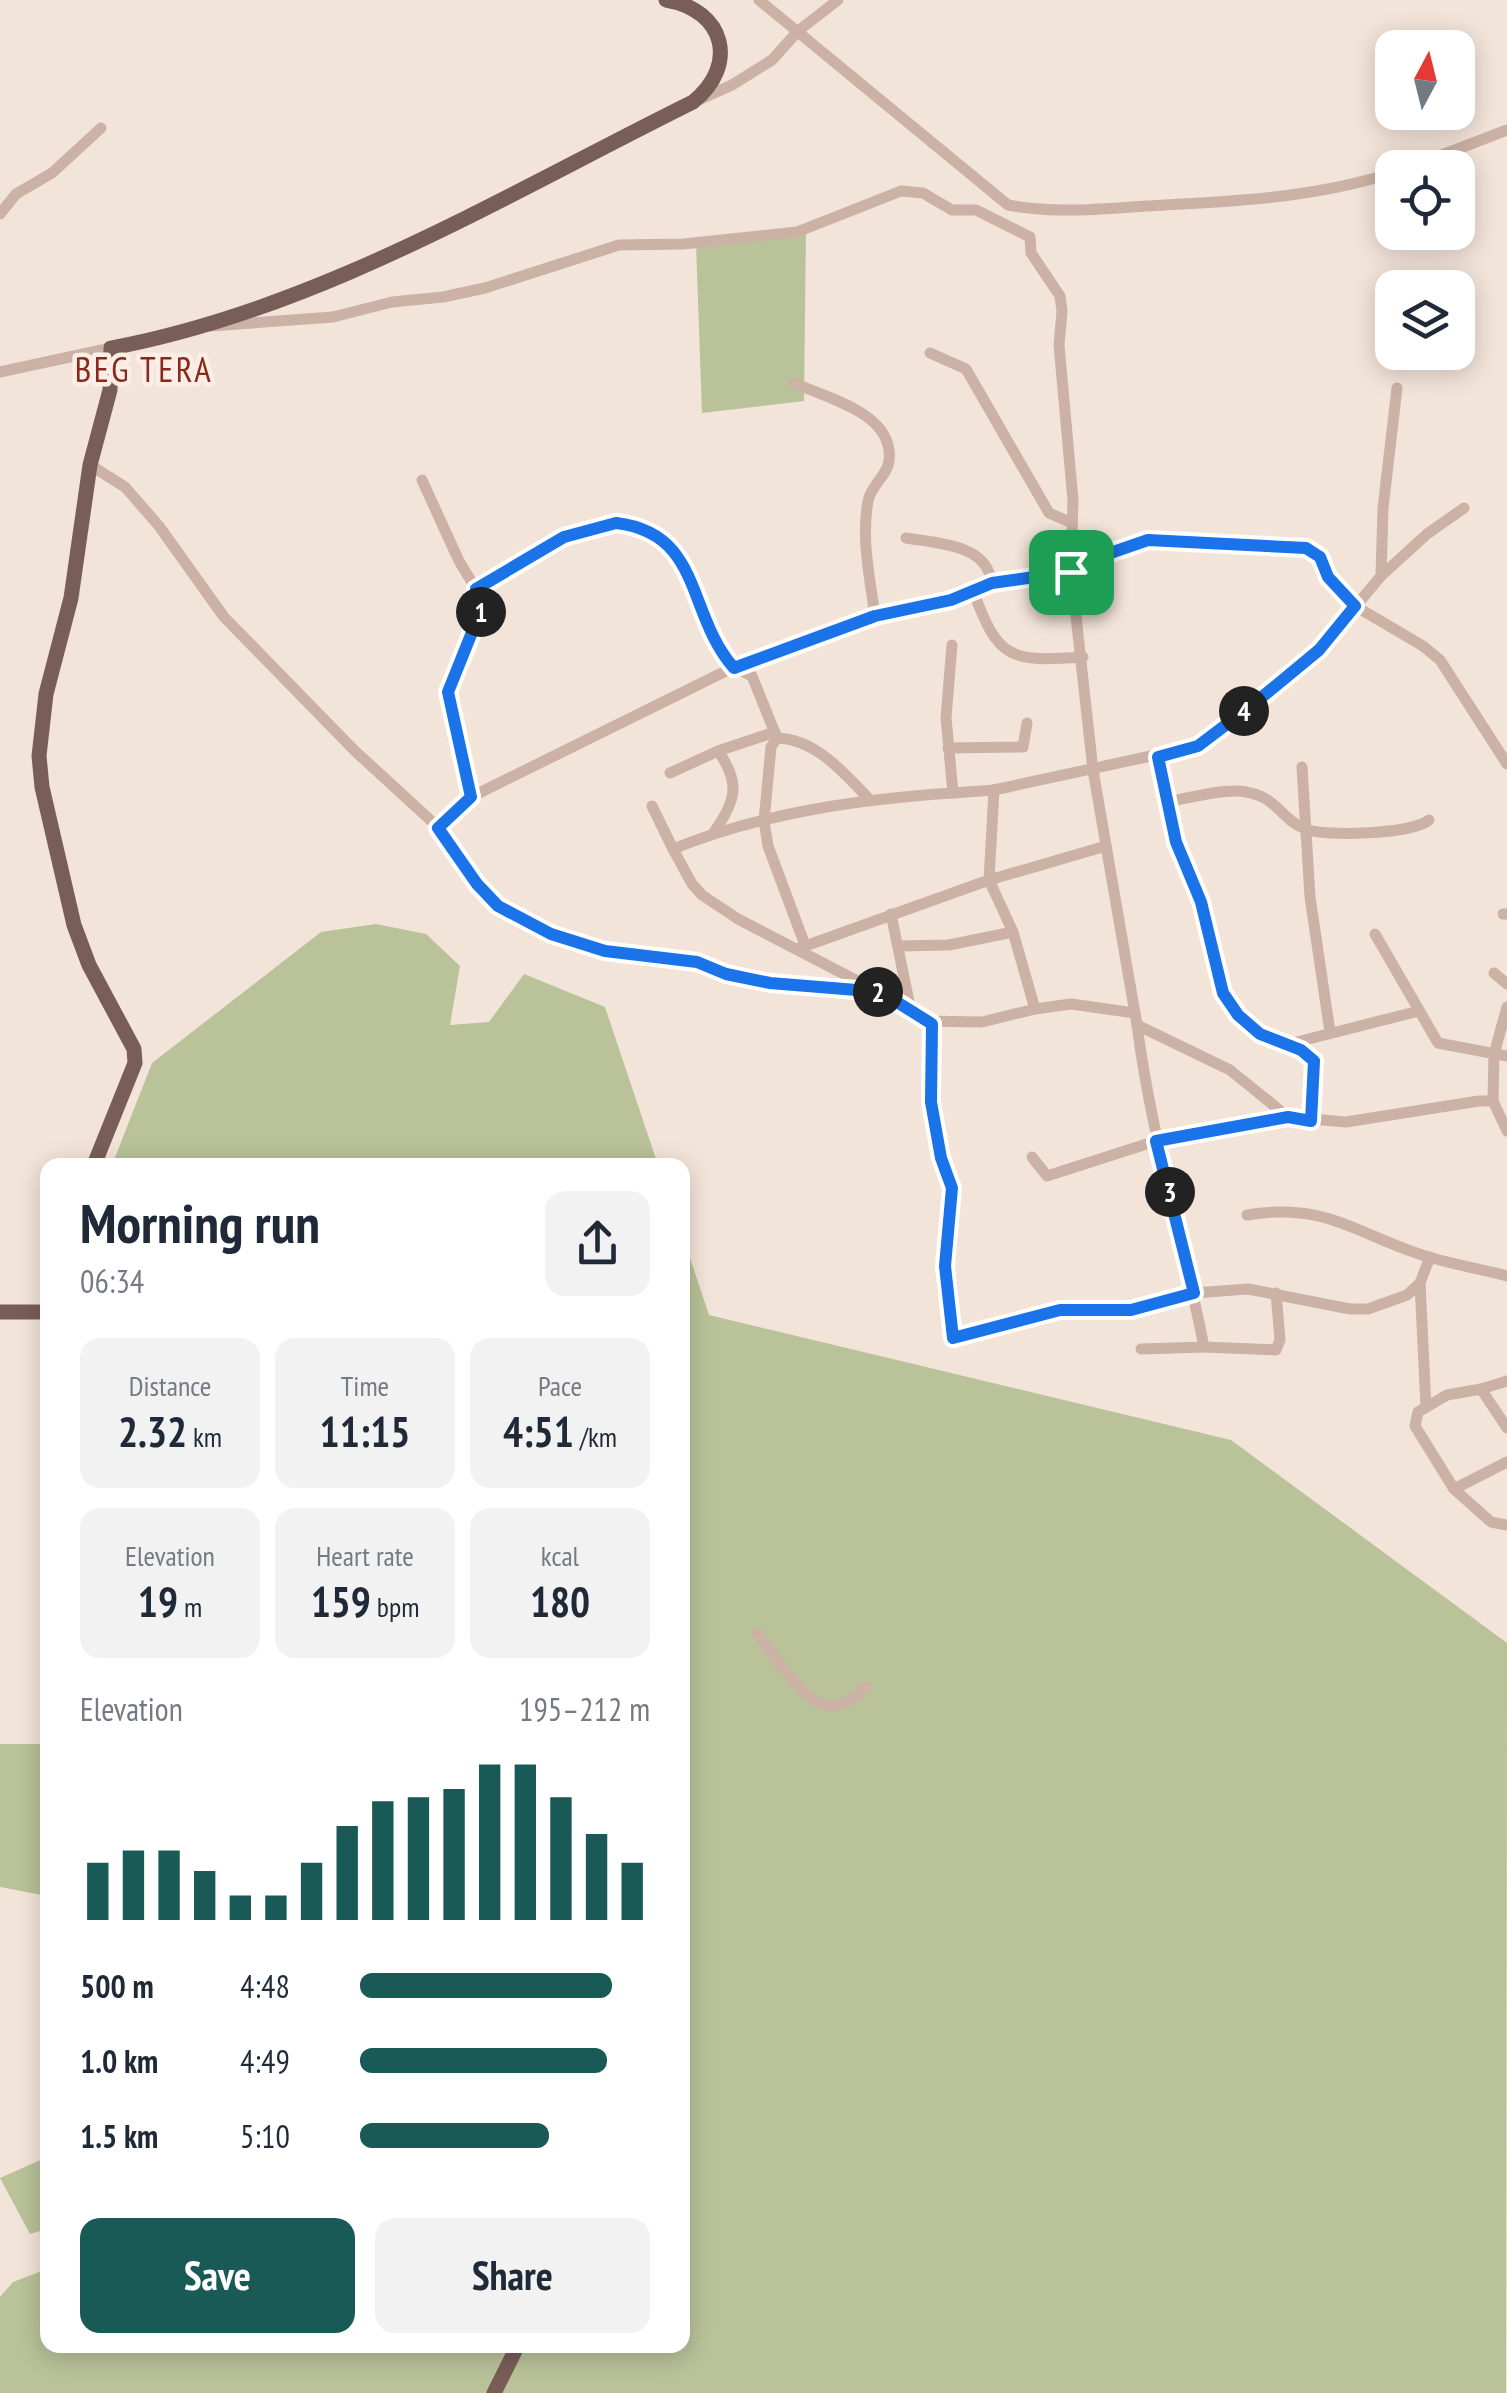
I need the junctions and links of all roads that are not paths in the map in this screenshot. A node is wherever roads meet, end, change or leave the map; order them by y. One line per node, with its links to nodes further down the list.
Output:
1 (666, 0): 5 (main road)
2 (759, 0): 4 (street)
3 (838, 0): 4 (street)
4 (798, 32): 5 (street); 9 (street)
5 (693, 102): 11 (main road)
6 (101, 128): 10 (street)
7 (1507, 130): 8 (street)
8 (1455, 150)
9 (1375, 177)
10 (0, 214)
11 (200, 327): 12 (main road); 20 (street)
12 (111, 348): 14 (street); 17 (main road)
13 (930, 353): 20 (street)
14 (0, 372)
15 (794, 383): 28 (street)
16 (1397, 388): 23 (street)
17 (90, 465): 49 (street); 78 (main road)
18 (422, 480): 25 (street)
19 (1464, 508): 23 (street)
20 (1072, 523): 22 (street)
21 (906, 538): 24 (street)
22 (1071, 572): 24 (street); 27 (street); 30 (street)
23 (1381, 576): 27 (street)
24 (992, 583): 26 (street)
25 (476, 589): 31 (street); 43 (street)
26 (974, 590): 28 (street); 30 (street)
27 (1355, 606): 36 (street); 37 (street)
28 (875, 616): 31 (street)
29 (952, 645): 34 (street)
30 (1083, 658): 39 (street)
31 (734, 668): 33 (street); 43 (street)
32 (1027, 723): 34 (street)
33 (776, 735): 35 (street); 44 (street); 48 (street)
34 (948, 748): 42 (street)
35 (718, 750): 40 (street); 51 (street)
36 (1158, 757): 39 (street); 45 (street)
37 (1507, 764)
38 (1302, 767): 50 (street)
39 (1093, 770): 41 (street); 52 (street)
40 (670, 772)
41 (994, 790): 42 (street); 54 (street)
42 (953, 793): 44 (street)
43 (471, 797): 49 (street)
44 (869, 800): 48 (street)
45 (1168, 802): 50 (street); 70 (street)
46 (652, 806): 53 (street)
47 (1428, 820): 50 (street)
48 (764, 821): 51 (street); 59 (street)
49 (438, 828): 62 (street)
50 (1305, 829): 69 (street)
51 (714, 832): 53 (street)
52 (1106, 846): 54 (street); 67 (street)
53 (674, 849): 59 (street)
54 (989, 880): 55 (street); 56 (street)
55 (891, 914): 58 (street); 59 (street)
56 (1012, 932): 58 (street); 64 (street)
57 (1375, 934): 66 (street)
58 (898, 946): 65 (street)
59 (801, 947): 62 (street)
60 (1494, 973): 61 (street)
61 (1507, 984)
62 (881, 992): 65 (street)
63 (1507, 1007): 71 (street)
64 (1035, 1009): 67 (street); 68 (street)
65 (911, 1011): 68 (street)
66 (1419, 1011): 69 (street); 71 (street)
67 (1136, 1019): 73 (street); 76 (street)
68 (932, 1024): 83 (street)
69 (1330, 1032): 70 (street)
70 (1285, 1045): 74 (street)
71 (1500, 1055): 72 (street)
72 (1493, 1101): 74 (street); 75 (street)
73 (1288, 1117): 74 (street); 76 (street)
74 (1311, 1121)
75 (1507, 1131)
76 (1156, 1141): 77 (street); 83 (street)
77 (1032, 1157)
78 (97, 1158)
79 (1247, 1215): 80 (street)
80 (1430, 1258): 81 (street); 82 (street)
81 (1507, 1276)
82 (1420, 1282): 84 (street); 91 (street)
83 (1194, 1293): 84 (street); 87 (street)
84 (1276, 1293): 87 (street)
85 (0, 1312): 86 (main road)
86 (40, 1312)
87 (1204, 1347): 88 (street)
88 (1141, 1349)
89 (1507, 1381): 90 (street)
90 (1481, 1389): 91 (street); 92 (street)
91 (1426, 1408): 94 (street)
92 (1507, 1428)
93 (1507, 1462): 94 (street)
94 (1454, 1489): 95 (street)
95 (1507, 1525)
96 (758, 1632): 97 (street)
97 (867, 1687)
98 (514, 2353): 99 (main road)
99 (494, 2393)

